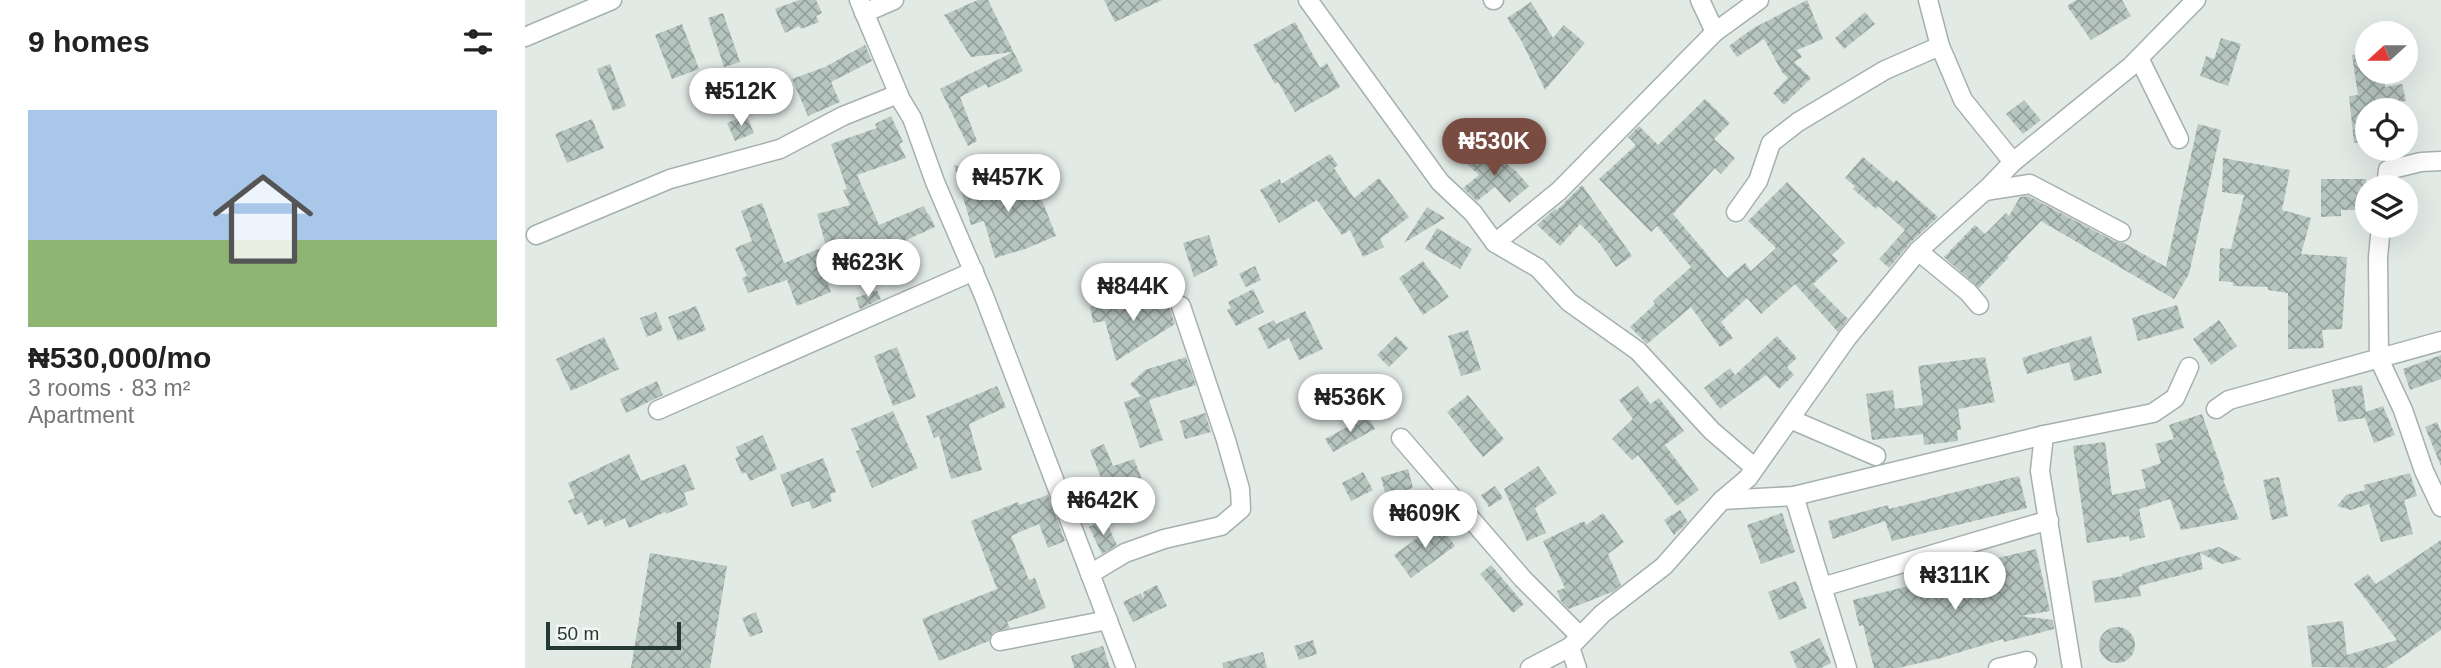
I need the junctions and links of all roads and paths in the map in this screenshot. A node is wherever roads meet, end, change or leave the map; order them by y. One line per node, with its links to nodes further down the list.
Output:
1 (612, 0): 10 (street)
2 (894, 0): 8 (street)
3 (1308, 0): 23 (street)
4 (1700, 0): 9 (street)
5 (1759, 0): 9 (street)
6 (1928, 0): 11 (street)
7 (2196, 0): 12 (street)
8 (861, 6): 13 (street)
9 (1715, 32): 23 (street)
10 (525, 37)
11 (1940, 46): 16 (street); 19 (street)
12 (2139, 58): 14 (street); 16 (street)
13 (898, 94): 21 (street); 25 (street)
14 (2179, 139)
15 (2441, 161): 17 (street)
16 (2013, 162): 18 (street)
17 (2387, 175)
18 (1985, 191): 20 (street); 24 (street)
19 (1736, 212)
20 (2121, 232)
21 (536, 235)
22 (2380, 238): 29 (street)
23 (1495, 243): 37 (street)
24 (1918, 251): 26 (street); 33 (street)
25 (974, 271): 32 (street); 42 (street)
26 (1979, 305)
27 (1181, 306): 42 (street)
28 (2441, 341): 29 (street)
29 (2379, 359): 31 (street); 40 (street)
30 (2189, 367): 34 (street)
31 (2216, 409)
32 (658, 410)
33 (1790, 418): 36 (street); 37 (street)
34 (2044, 435): 38 (street); 41 (street)
35 (1401, 439): 46 (street)
36 (1876, 456)
37 (1754, 467): 39 (street)
38 (1794, 496): 39 (street); 43 (street)
39 (1722, 500): 46 (street)
40 (2441, 507)
41 (2049, 520): 43 (street); 53 (street)
42 (1090, 574): 44 (street)
43 (1822, 587): 51 (street)
44 (1108, 620): 45 (street); 48 (street)
45 (1000, 641)
46 (1575, 642): 49 (street); 50 (street)
47 (2027, 661): 52 (street)
48 (1126, 668)
49 (1530, 668)
50 (1577, 668)
51 (1847, 668)
52 (1998, 668)
53 (2072, 668)

